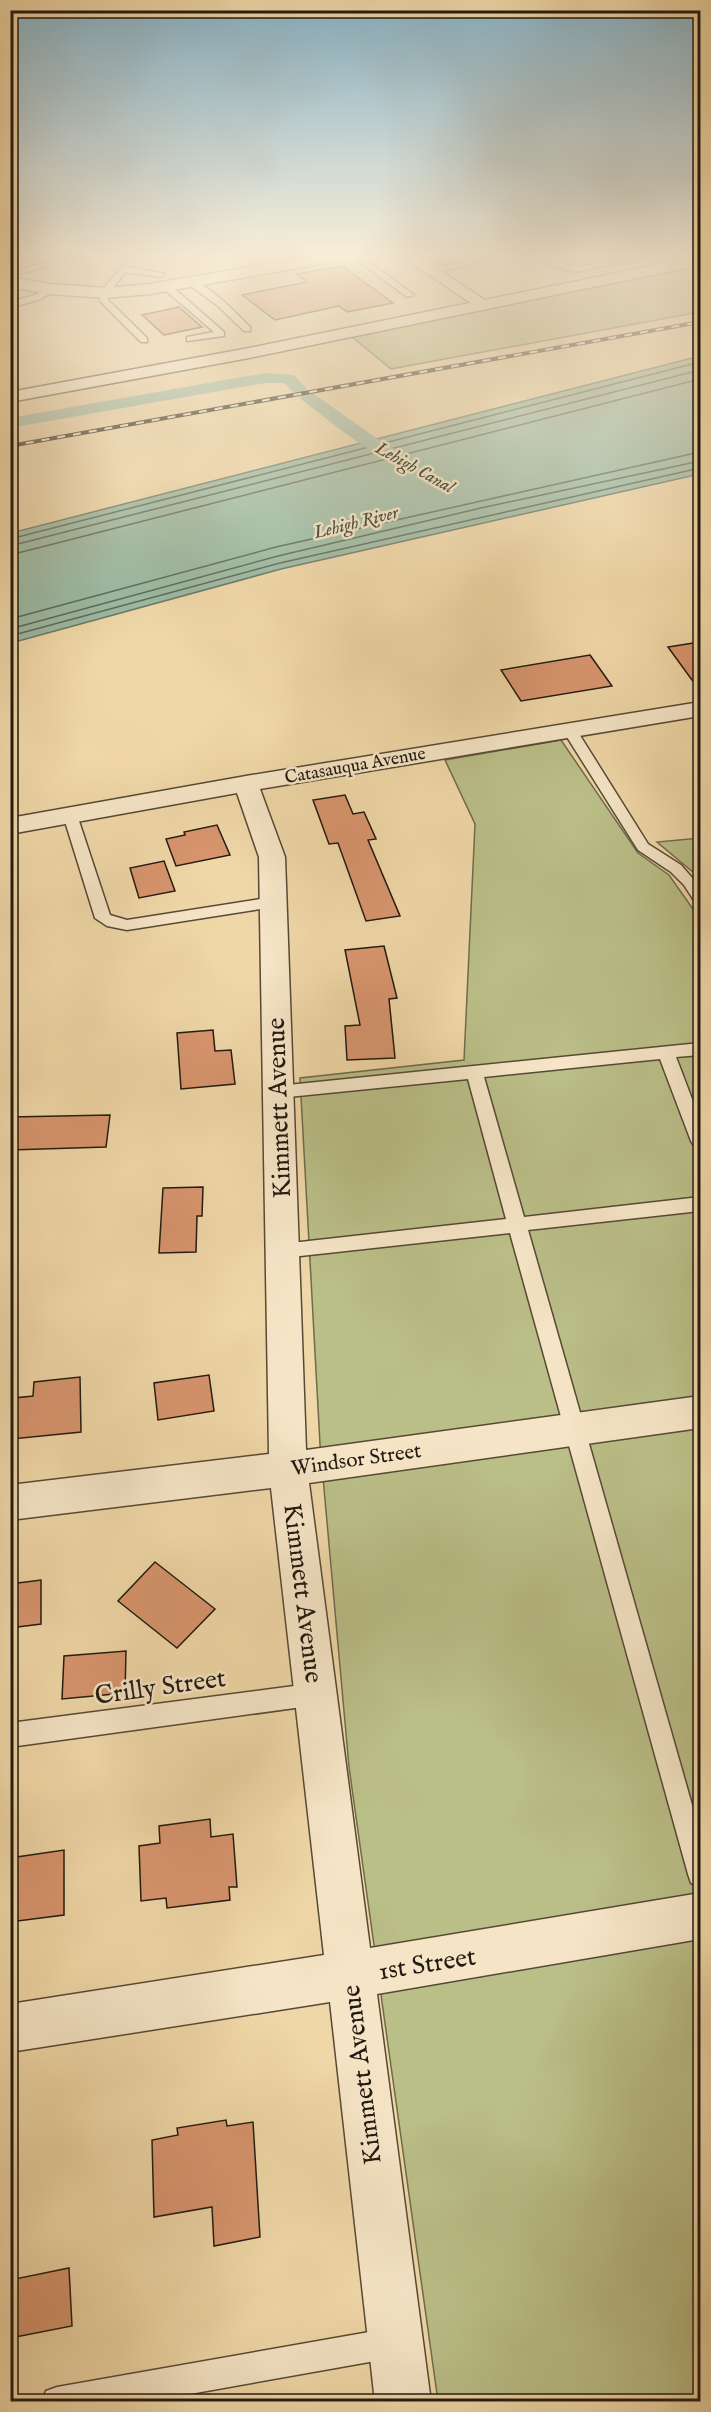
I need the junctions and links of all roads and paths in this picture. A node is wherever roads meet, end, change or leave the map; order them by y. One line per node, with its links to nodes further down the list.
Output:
1 (164, 369): 2 (street)
2 (10, 397)
3 (700, 709): 4 (street, Catasauqua Avenue)
4 (569, 729): 5 (street, Catasauqua Avenue); 8 (lane)
5 (246, 784): 6 (street, Catasauqua Avenue); 9 (street, Kimmett Avenue)
6 (70, 815): 7 (street, Catasauqua Avenue); 9 (lane)
7 (10, 826)
8 (700, 899)
9 (273, 902): 13 (street, Kimmett Avenue)
10 (700, 1049): 11 (lane)
11 (666, 1052): 12 (lane); 14 (lane)
12 (474, 1072): 13 (lane); 16 (lane)
13 (278, 1092): 17 (street, Kimmett Avenue)
14 (700, 1142)
15 (700, 1203): 16 (lane)
16 (517, 1224): 17 (lane); 19 (lane)
17 (282, 1251): 20 (street, Kimmett Avenue)
18 (700, 1412): 19 (street, Windsor Street)
19 (575, 1429): 20 (street, Windsor Street); 24 (lane)
20 (288, 1469): 21 (street, Windsor Street); 22 (street, Kimmett Avenue)
21 (10, 1503)
22 (317, 1694): 23 (lane, Crilly Street); 26 (street, Kimmett Avenue)
23 (10, 1735)
24 (700, 1874)
25 (700, 1916): 26 (street, 1st Street)
26 (349, 1976): 27 (street, 1st Street); 28 (street, Kimmett Avenue)
27 (10, 2028)
28 (394, 2343): 29 (lane); 30 (street, Kimmett Avenue)
29 (57, 2402)
30 (403, 2402)

